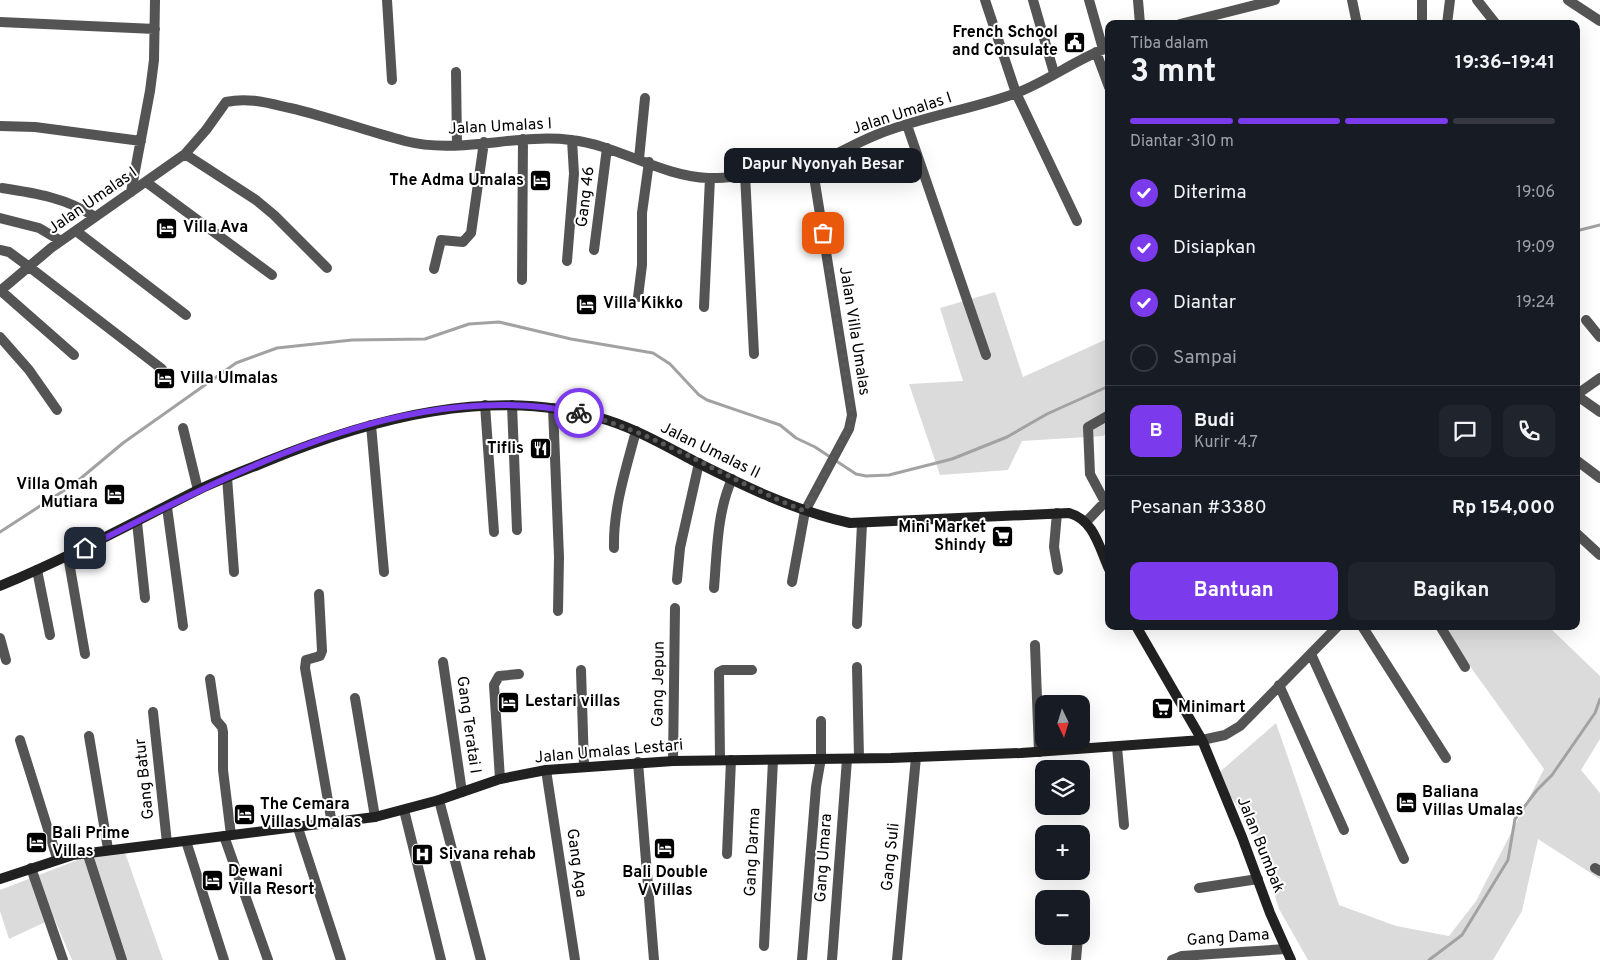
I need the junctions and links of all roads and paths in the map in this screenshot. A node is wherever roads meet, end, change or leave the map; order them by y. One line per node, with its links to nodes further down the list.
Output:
1 (155, 0): 21 (street)
2 (387, 0): 26 (street)
3 (985, 0): 27 (street)
4 (1033, 0): 25 (street)
5 (1089, 0): 22 (street)
6 (1138, 0): 13 (street)
7 (1275, 0): 14 (street)
8 (1352, 0): 15 (street)
9 (1422, 0): 16 (street)
10 (1450, 0): 17 (street)
11 (1477, 0): 18 (street)
12 (1568, 0): 19 (street)
13 (1140, 20)
14 (1196, 20)
15 (1356, 20)
16 (1422, 20)
17 (1448, 20)
18 (1493, 20)
19 (1600, 21)
20 (0, 22): 21 (street)
21 (155, 29): 32 (street)
22 (1102, 49): 23 (street); 25 (street, Jalan Umalas I)
23 (1105, 65)
24 (456, 72): 35 (street)
25 (1054, 73): 27 (street, Jalan Umalas I)
26 (392, 80)
27 (1016, 93): 29 (street, Jalan Umalas I); 48 (street)
28 (645, 98): 38 (street)
29 (907, 125): 40 (street, Jalan Umalas I); 68 (street)
30 (0, 126): 32 (street)
31 (523, 139): 33 (street, Jalan Umalas I); 34 (street, Jalan Umalas I); 58 (street)
32 (140, 140): 45 (street)
33 (572, 140): 36 (street, Jalan Umalas I); 53 (street)
34 (484, 142): 35 (street, Jalan Umalas I); 56 (street)
35 (457, 145): 37 (street, Jalan Umalas I)
36 (607, 148): 38 (street, Jalan Umalas I); 52 (street, Gang 46)
37 (184, 154): 43 (street, Jalan Umalas I); 55 (street)
38 (639, 159): 39 (street, Jalan Umalas I)
39 (649, 162): 42 (street, Jalan Umalas I); 60 (street)
40 (812, 164): 41 (street, Jalan Umalas I); 91 (street, Jalan Villa Umalas)
41 (745, 174): 42 (street, Jalan Umalas I); 66 (street)
42 (710, 178): 61 (street)
43 (146, 182): 45 (street, Jalan Umalas I); 57 (street)
44 (2, 188): 46 (street)
45 (131, 192): 46 (street, Jalan Umalas I)
46 (95, 217): 49 (street, Jalan Umalas I)
47 (0, 218): 50 (street)
48 (1077, 221)
49 (76, 231): 50 (street, Jalan Umalas I); 62 (street)
50 (61, 241): 54 (street, Jalan Umalas I)
51 (0, 250): 54 (street)
52 (594, 250)
53 (567, 261)
54 (28, 266): 59 (street, Jalan Umalas I); 69 (street)
55 (327, 268)
56 (434, 269)
57 (272, 275)
58 (522, 280)
59 (0, 290): 67 (street)
60 (638, 297)
61 (704, 307)
62 (186, 315)
63 (1586, 320): 65 (street)
64 (0, 337): 76 (street)
65 (1600, 337)
66 (754, 354)
67 (74, 355)
68 (986, 355)
69 (162, 369)
70 (1600, 378): 71 (street)
71 (1580, 392)
72 (1580, 398): 77 (street)
73 (485, 405): 74 (street, Jalan Umalas II); 79 (street, Jalan Umalas II); 97 (street)
74 (512, 405): 75 (street, Jalan Umalas II); 96 (street)
75 (553, 408): 81 (street, Jalan Umalas II); 114 (street)
76 (57, 410)
77 (1600, 412)
78 (1105, 417): 89 (street)
79 (371, 424): 84 (street, Jalan Umalas II); 106 (street)
80 (183, 428): 87 (street)
81 (636, 431): 82 (street, Jalan Umalas II); 99 (street)
82 (699, 463): 86 (street, Jalan Umalas II); 107 (street)
83 (1580, 463): 85 (street)
84 (227, 478): 87 (street, Jalan Umalas II); 105 (street)
85 (1600, 478)
86 (732, 479): 91 (street, Jalan Umalas II); 110 (street)
87 (198, 490): 90 (street, Jalan Umalas II)
88 (1105, 502): 94 (street)
89 (1105, 502)
90 (167, 507): 93 (street, Jalan Umalas II); 116 (street)
91 (805, 511): 95 (street, Jalan Umalas II); 108 (street, Jalan Villa Umalas)
92 (1057, 513): 94 (street, Jalan Umalas II); 95 (street, Jalan Umalas II); 104 (street)
93 (137, 522): 101 (street, Jalan Umalas II); 112 (street)
94 (1086, 522): 102 (street)
95 (862, 524): 115 (street)
96 (518, 530)
97 (494, 532)
98 (1580, 537): 100 (street)
99 (614, 548)
100 (1600, 555)
101 (68, 556): 103 (street, Jalan Umalas II); 124 (street)
102 (1105, 559)
103 (37, 570): 109 (street, Jalan Umalas II); 121 (street)
104 (1058, 570)
105 (234, 572)
106 (384, 572)
107 (677, 580)
108 (792, 582)
109 (0, 586)
110 (714, 588)
111 (319, 594): 160 (street)
112 (145, 598)
113 (675, 608): 148 (street, Gang Jepun)
114 (558, 611)
115 (857, 624)
116 (182, 626)
117 (1138, 630): 140 (street)
118 (1334, 630): 125 (street)
119 (1365, 630): 147 (street)
120 (1442, 630): 129 (street)
121 (50, 635)
122 (0, 638): 126 (street)
123 (1035, 645): 142 (street)
124 (85, 654)
125 (1311, 654): 134 (street); 171 (street)
126 (6, 660)
127 (443, 662): 156 (street, Gang Teratai I)
128 (857, 667): 146 (street)
129 (1465, 667)
130 (581, 670): 153 (street)
131 (752, 670): 149 (street)
132 (519, 674): 155 (street)
133 (210, 679): 164 (street)
134 (1280, 685): 140 (street); 163 (street)
135 (355, 698): 159 (street)
136 (153, 712): 166 (street, Gang Batur)
137 (822, 721): 144 (street)
138 (89, 736): 167 (street)
139 (20, 740): 170 (street)
140 (1202, 740): 141 (street, Jalan Umalas Lestari); 174 (street, Jalan Bumbak)
141 (1116, 747): 142 (street, Jalan Umalas Lestari); 161 (street)
142 (1039, 752): 143 (street, Jalan Umalas Lestari)
143 (916, 757): 146 (street, Jalan Umalas Lestari); 190 (street, Gang Suli)
144 (821, 758): 145 (street, Jalan Umalas Lestari); 151 (street, Jalan Umalas Lestari); 188 (street)
145 (847, 758): 146 (street, Jalan Umalas Lestari); 189 (street, Gang Umara)
146 (859, 758)
147 (1446, 758)
148 (673, 760): 149 (street, Jalan Umalas Lestari); 152 (street, Jalan Umalas Lestari)
149 (720, 760): 150 (street, Jalan Umalas Lestari)
150 (731, 760): 151 (street, Jalan Umalas Lestari); 169 (street)
151 (773, 760): 177 (street, Gang Darma)
152 (638, 762): 153 (street, Jalan Umalas Lestari); 187 (street)
153 (584, 766): 154 (street, Jalan Umalas Lestari)
154 (546, 770): 155 (street, Jalan Umalas Lestari); 186 (street, Gang Aga)
155 (500, 779): 156 (street, Jalan Umalas Lestari)
156 (462, 792): 157 (street, Jalan Umalas Lestari)
157 (438, 800): 158 (street, Jalan Umalas Lestari); 185 (street)
158 (404, 810): 159 (street, Jalan Umalas Lestari); 184 (street)
159 (375, 817): 160 (street, Jalan Umalas Lestari)
160 (332, 824): 162 (street, Jalan Umalas Lestari)
161 (1124, 825)
162 (298, 828): 164 (street, Jalan Umalas Lestari); 183 (street)
163 (1344, 830)
164 (228, 835): 165 (street, Jalan Umalas Lestari); 182 (street)
165 (186, 841): 166 (street, Jalan Umalas Lestari); 181 (street)
166 (167, 842): 167 (street, Jalan Umalas Lestari)
167 (108, 849): 168 (street, Jalan Umalas Lestari)
168 (87, 852): 170 (street, Jalan Umalas Lestari); 180 (street)
169 (727, 854)
170 (57, 858): 172 (street, Jalan Umalas Lestari)
171 (1404, 859)
172 (31, 868): 173 (street, Jalan Umalas Lestari); 179 (street)
173 (0, 879)
174 (1258, 879): 175 (street); 178 (street, Jalan Bumbak)
175 (1199, 888)
176 (1077, 945): 191 (street)
177 (764, 946)
178 (1286, 949): 192 (street, Gang Dama); 193 (street, Jalan Bumbak)
179 (62, 960)
180 (122, 960)
181 (224, 960)
182 (268, 960)
183 (342, 960)
184 (441, 960)
185 (481, 960)
186 (575, 960)
187 (654, 960)
188 (802, 960)
189 (832, 960)
190 (897, 960)
191 (1076, 960)
192 (1172, 960)
193 (1291, 960)

